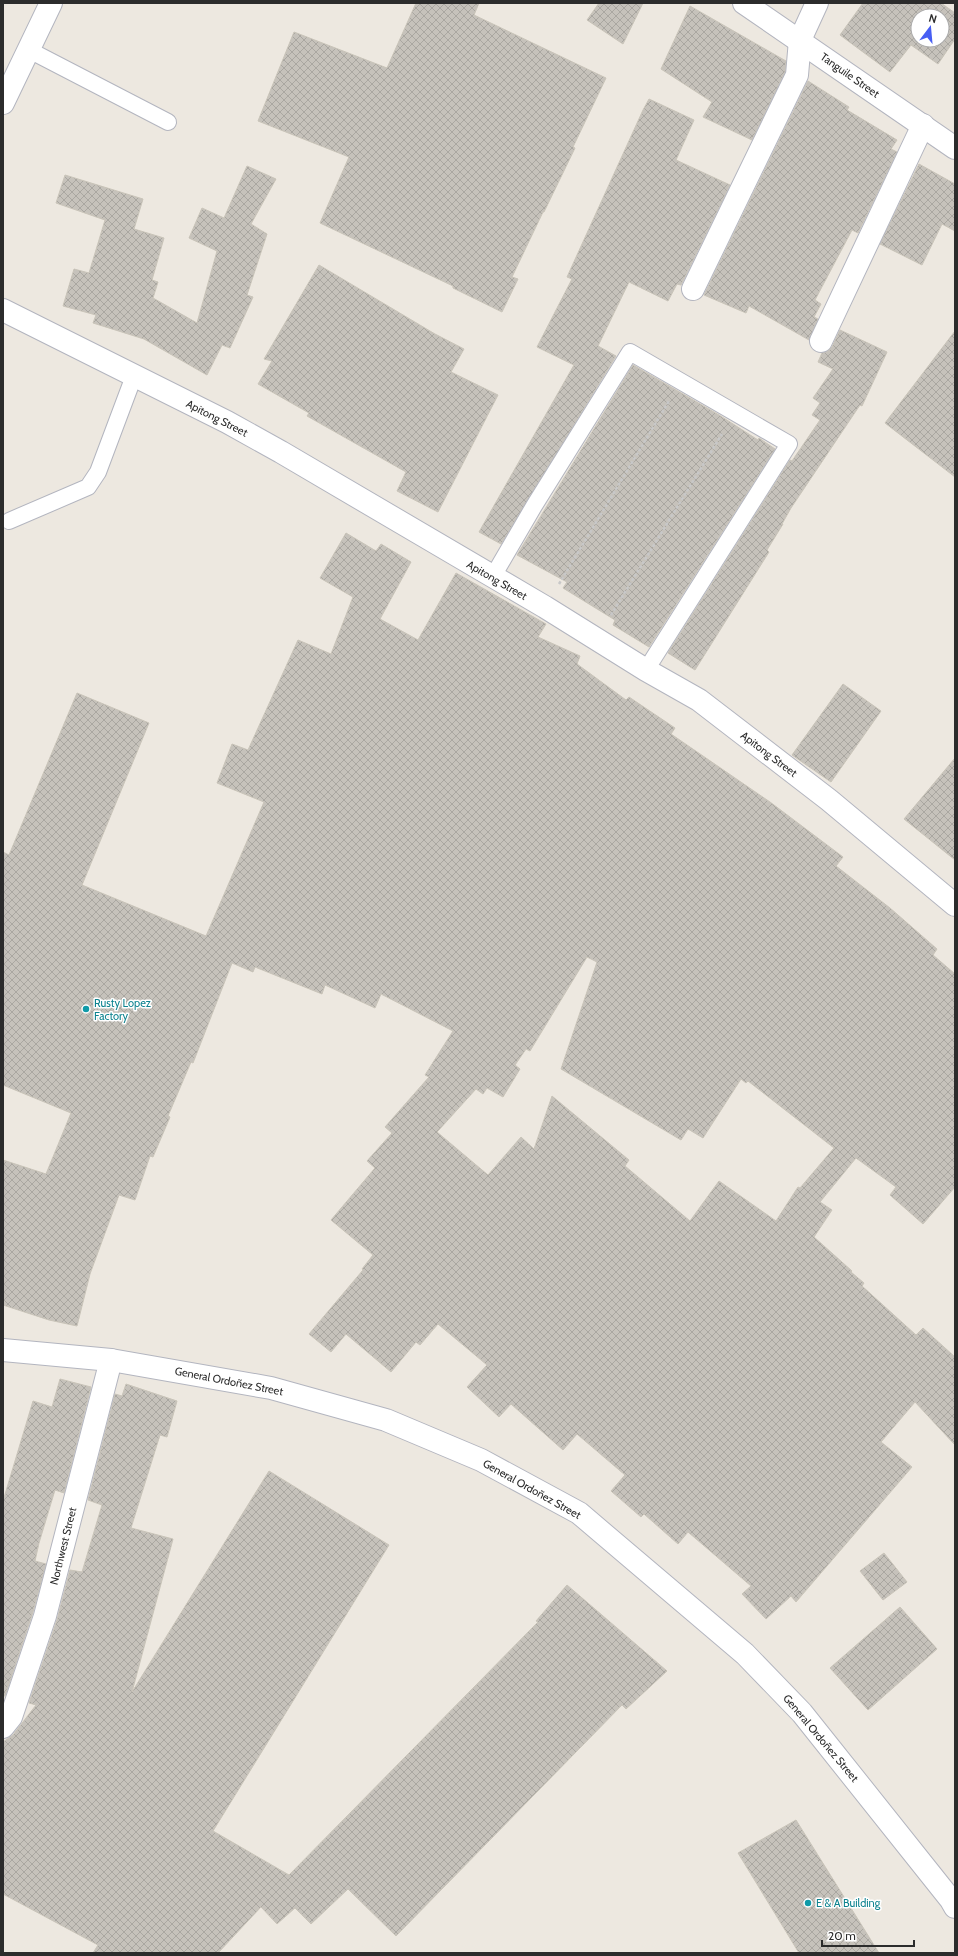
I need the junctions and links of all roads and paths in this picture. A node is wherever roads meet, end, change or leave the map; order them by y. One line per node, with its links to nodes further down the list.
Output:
1 (50, 3): 5 (street)
2 (744, 3): 4 (street, Tanguile Street)
3 (817, 3): 4 (street)
4 (800, 40): 8 (street, Tanguile Street); 10 (street)
5 (28, 50): 6 (street); 7 (lane)
6 (3, 103)
7 (168, 122)
8 (923, 125): 9 (street, Tanguile Street); 12 (street)
9 (955, 148)
10 (693, 289)
11 (3, 310): 13 (street, Apitong Street)
12 (820, 341)
13 (134, 376): 16 (lane); 17 (street, Apitong Street)
14 (680, 382): 15 (lane); 17 (lane); 18 (path)
15 (735, 413): 19 (path); 20 (lane)
16 (9, 521)
17 (492, 578): 20 (street, Apitong Street)
18 (557, 587)
19 (609, 619)
20 (646, 670): 21 (street, Apitong Street)
21 (955, 905)
22 (3, 1350): 23 (street, General Ordoñez Street)
23 (111, 1360): 24 (street, Northwest Street); 25 (street, General Ordoñez Street)
24 (3, 1727)
25 (955, 1907)

